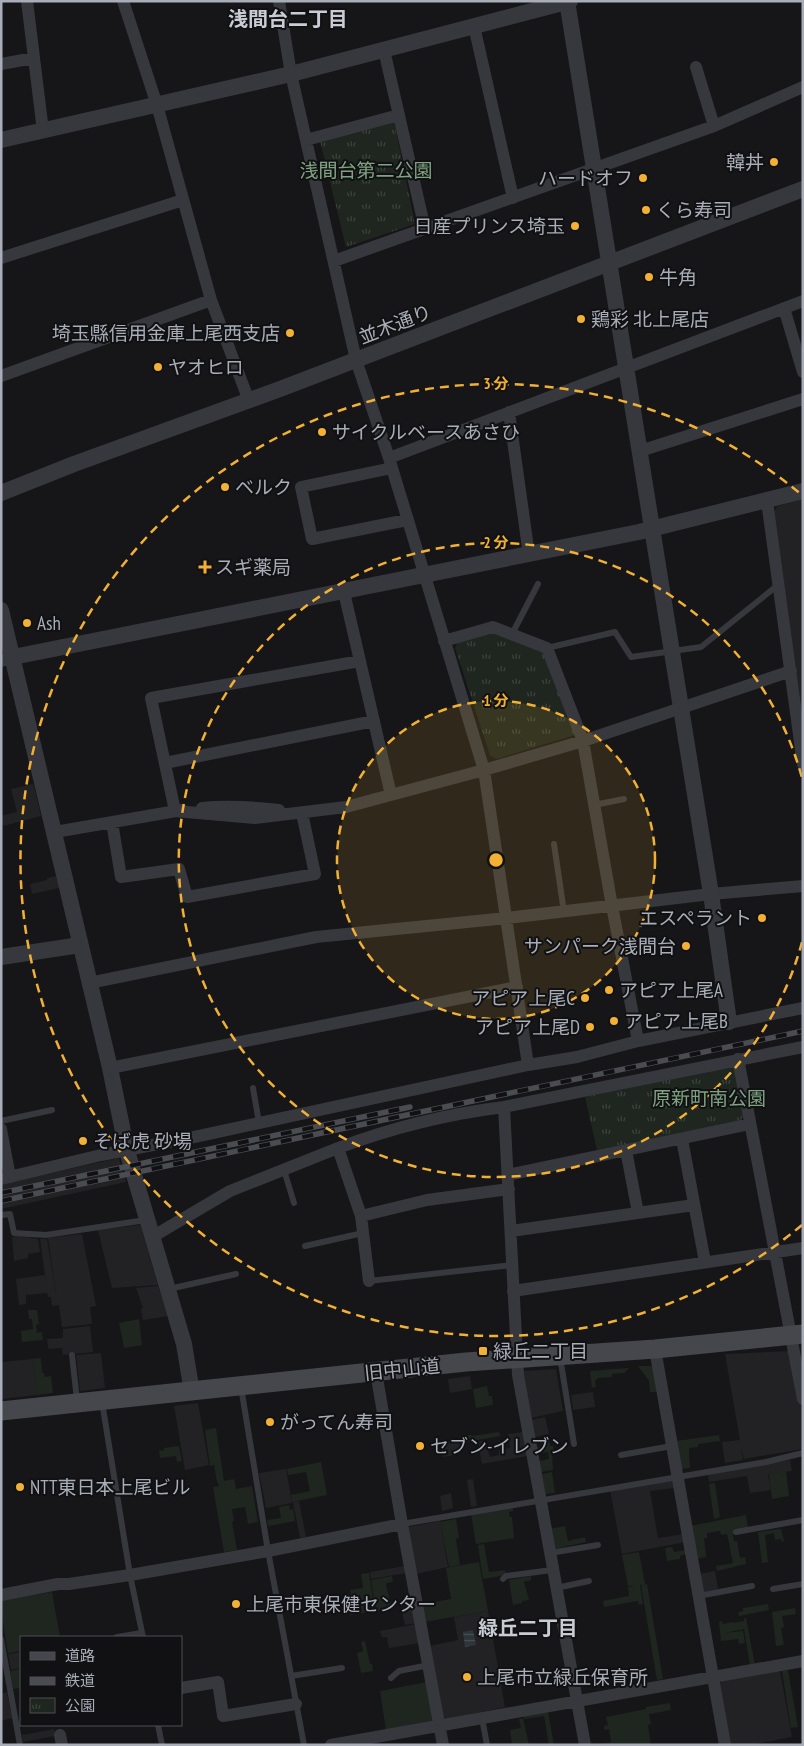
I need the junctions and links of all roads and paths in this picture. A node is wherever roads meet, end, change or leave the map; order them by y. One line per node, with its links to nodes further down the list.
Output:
1 (27, 1): 7 (street)
2 (123, 1): 12 (street)
3 (279, 1): 10 (street)
4 (568, 1): 5 (street); 18 (street)
5 (474, 26): 6 (street); 20 (street)
6 (384, 50): 10 (street); 13 (street)
7 (34, 58): 8 (street); 15 (street)
8 (1, 64)
9 (696, 67): 14 (street)
10 (291, 74): 12 (street); 17 (street)
11 (803, 87): 14 (street)
12 (157, 105): 15 (street); 21 (street)
13 (399, 115): 17 (street); 22 (street)
14 (714, 126): 18 (street)
15 (43, 131): 16 (street)
16 (1, 140)
17 (306, 140): 24 (street)
18 (594, 169): 20 (street); 25 (street)
19 (803, 189): 25 (street, 並木通り)
20 (513, 198): 22 (street)
21 (183, 200): 23 (street); 26 (street)
22 (425, 229): 24 (street)
23 (1, 258)
24 (334, 261): 29 (street)
25 (610, 262): 29 (street, 並木通り); 30 (street)
26 (211, 300): 32 (street); 34 (street)
27 (803, 301): 28 (street)
28 (784, 308): 30 (street); 31 (street)
29 (356, 360): 34 (street, 並木通り); 37 (street)
30 (626, 368): 35 (street); 36 (street)
31 (803, 372)
32 (1, 376)
33 (803, 398): 36 (street)
34 (249, 401): 39 (street, 並木通り)
35 (509, 412): 37 (street); 43 (street)
36 (640, 451): 42 (street)
37 (390, 463): 41 (street); 41 (street)
38 (803, 491): 40 (street)
39 (1, 493)
40 (767, 501): 42 (street); 46 (street)
41 (407, 520): 44 (street)
42 (652, 530): 43 (street); 52 (street)
43 (529, 555): 44 (street)
44 (424, 576): 47 (street); 50 (street)
45 (538, 584): 49 (lane)
46 (779, 584): 52 (lane); 55 (street)
47 (344, 592): 53 (street); 54 (street)
48 (1, 610): 53 (street)
49 (512, 634): 50 (street); 51 (street)
50 (444, 640): 61 (street)
51 (547, 648): 52 (lane); 58 (street)
52 (671, 651): 56 (street)
53 (7, 660): 68 (street)
54 (360, 661): 57 (street); 59 (street)
55 (791, 671): 56 (street); 60 (street)
56 (680, 708): 58 (street); 71 (street)
57 (374, 721): 59 (street); 62 (street)
58 (583, 741): 61 (street); 64 (street)
59 (165, 764): 65 (street)
60 (803, 764)
61 (484, 770): 62 (street); 74 (street)
62 (391, 795): 66 (street)
63 (624, 799): 64 (lane)
64 (594, 805): 72 (street)
65 (175, 811): 66 (street); 67 (street)
66 (302, 813): 67 (street)
67 (112, 822): 68 (street)
68 (55, 832): 75 (street)
69 (554, 844): 73 (lane)
70 (803, 886): 71 (street)
71 (711, 894): 72 (street); 80 (street)
72 (612, 906): 73 (street); 81 (street)
73 (564, 912): 74 (street)
74 (507, 918): 77 (street); 78 (street)
75 (80, 945): 76 (street); 77 (street)
76 (1, 957)
77 (89, 984): 85 (street)
78 (517, 987): 84 (street); 85 (street)
79 (803, 1008): 80 (street)
80 (729, 1022): 81 (street)
81 (638, 1040): 84 (street)
82 (803, 1047): 83 (street)
83 (738, 1059): 87 (street); 91 (street)
84 (528, 1065): 90 (street)
85 (110, 1068): 96 (street)
86 (253, 1088): 90 (lane)
87 (504, 1107): 94 (street); 98 (street)
88 (52, 1110): 89 (lane)
89 (1, 1122)
90 (259, 1123): 96 (street)
91 (750, 1124): 93 (street); 112 (street)
92 (1, 1129): 99 (street)
93 (682, 1139): 95 (street); 102 (street)
94 (338, 1148): 97 (street); 105 (street)
95 (626, 1150): 98 (street); 103 (street)
96 (127, 1151): 99 (street); 106 (street)
97 (284, 1170): 101 (lane); 109 (street)
98 (508, 1175): 100 (street)
99 (5, 1178)
100 (509, 1189): 105 (street); 107 (street)
101 (294, 1203)
102 (694, 1205): 103 (street); 113 (street)
103 (638, 1212): 107 (street)
104 (1, 1216): 106 (lane)
105 (361, 1216): 108 (street)
106 (146, 1220): 109 (street)
107 (511, 1231): 114 (street)
108 (364, 1233): 110 (lane); 116 (street)
109 (152, 1237): 117 (street)
110 (305, 1246)
111 (803, 1248): 112 (street)
112 (775, 1252): 113 (street); 119 (street)
113 (705, 1262): 118 (street)
114 (512, 1265): 116 (lane); 118 (street)
115 (236, 1274): 117 (lane)
116 (370, 1281)
117 (168, 1289): 126 (street)
118 (513, 1291): 123 (street)
119 (797, 1335): 120 (main road, 旧中山道); 127 (street)
120 (655, 1349): 122 (main road, 旧中山道); 132 (street)
121 (72, 1355): 129 (lane)
122 (560, 1356): 123 (main road, 旧中山道); 131 (lane)
123 (516, 1359): 124 (main road, 旧中山道); 136 (street)
124 (376, 1372): 125 (main road, 旧中山道); 138 (street)
125 (241, 1387): 126 (main road, 旧中山道); 141 (lane)
126 (192, 1392): 128 (main road, 旧中山道)
127 (803, 1399)
128 (102, 1401): 129 (main road, 旧中山道); 144 (lane)
129 (78, 1404): 130 (main road, 旧中山道)
130 (1, 1411)
131 (574, 1444)
132 (672, 1446): 134 (lane); 135 (street)
133 (803, 1454): 135 (lane)
134 (621, 1455)
135 (678, 1476): 136 (lane); 152 (street)
136 (540, 1499): 138 (lane); 142 (street)
137 (803, 1520): 139 (lane)
138 (402, 1524): 141 (street); 157 (street)
139 (736, 1532)
140 (598, 1545): 142 (lane)
141 (268, 1551): 144 (street); 159 (lane)
142 (550, 1553): 143 (street)
143 (552, 1570): 145 (lane); 149 (street)
144 (130, 1575): 151 (street); 153 (lane)
145 (503, 1579)
146 (588, 1581): 149 (lane)
147 (803, 1584): 150 (lane)
148 (752, 1586): 152 (lane)
149 (556, 1588): 163 (street)
150 (773, 1589)
151 (1, 1595)
152 (698, 1596): 160 (street)
153 (142, 1635): 154 (lane)
154 (130, 1636)
155 (1, 1638): 169 (lane)
156 (803, 1662): 160 (street)
157 (429, 1665): 161 (lane); 167 (street)
158 (342, 1668): 159 (lane)
159 (291, 1676): 164 (lane)
160 (712, 1677): 163 (street); 176 (street)
161 (391, 1678)
162 (182, 1688): 164 (street)
163 (578, 1700): 165 (street); 175 (street)
164 (296, 1704): 171 (lane)
165 (482, 1718): 167 (street); 174 (lane)
166 (158, 1726): 170 (lane)
167 (440, 1726): 168 (street); 173 (street)
168 (376, 1741): 172 (street)
169 (20, 1745)
170 (162, 1745)
171 (304, 1745)
172 (331, 1745)
173 (443, 1745)
174 (487, 1745)
175 (585, 1745)
176 (725, 1745)

